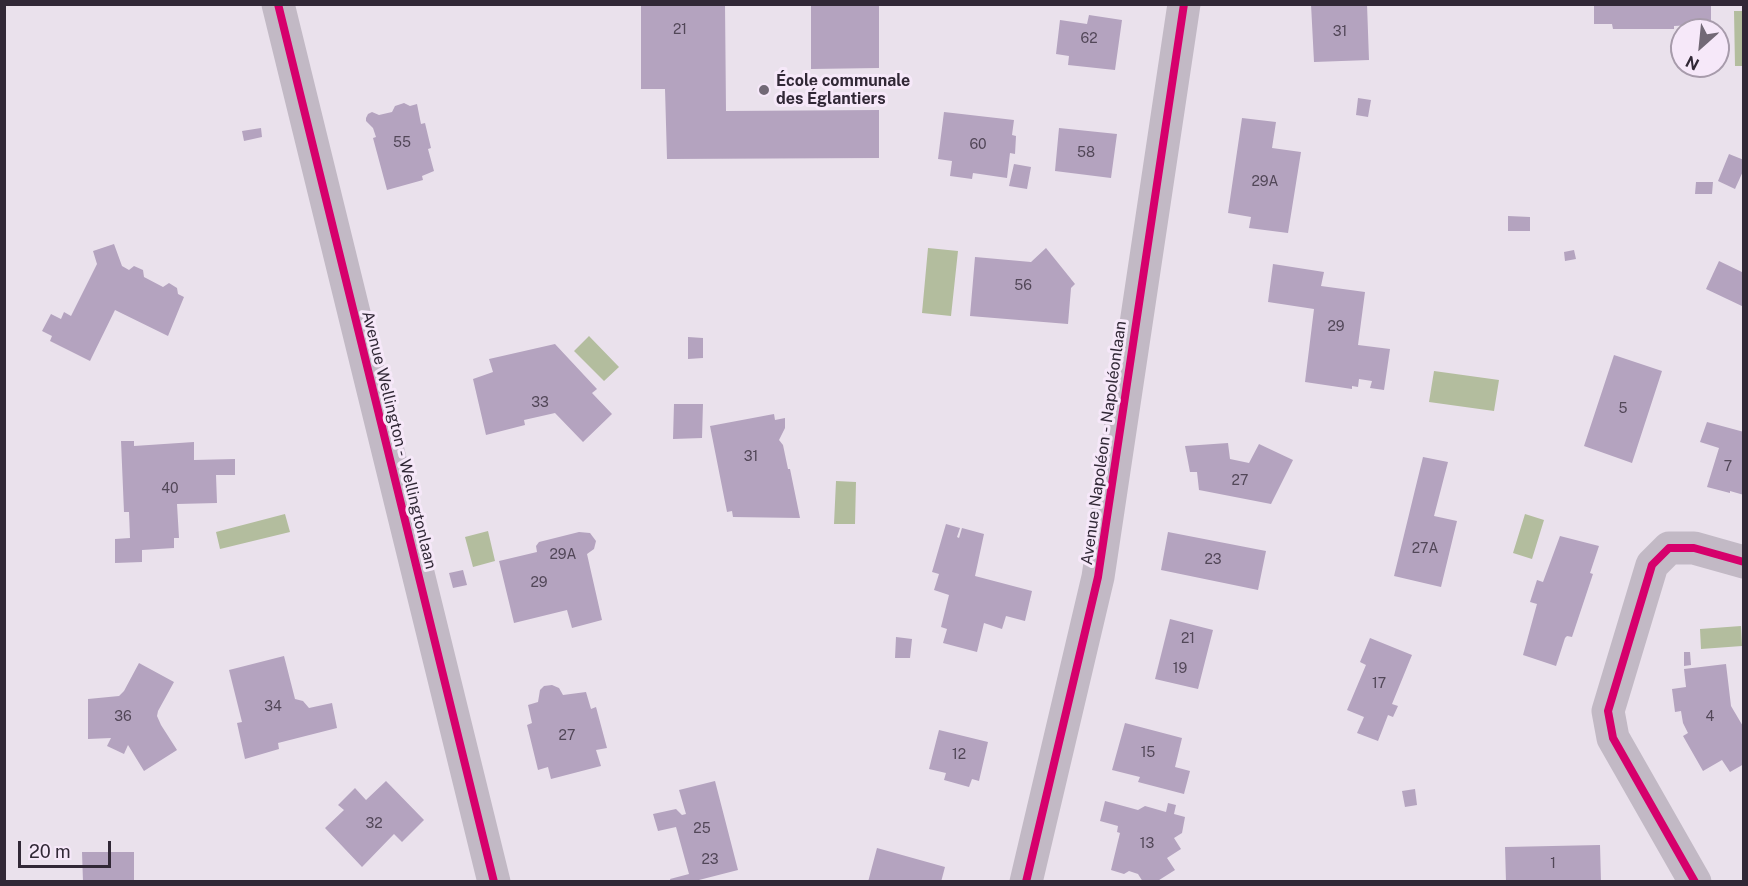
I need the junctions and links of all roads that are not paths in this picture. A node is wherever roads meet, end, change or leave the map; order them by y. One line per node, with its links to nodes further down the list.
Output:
1 (278, 4): 4 (street, Avenue Wellington - Wellingtonlaan)
2 (1184, 4): 5 (street, Avenue Napoléon - Napoléonlaan)
3 (1743, 562): 6 (street)
4 (494, 882)
5 (1026, 882)
6 (1695, 882)

